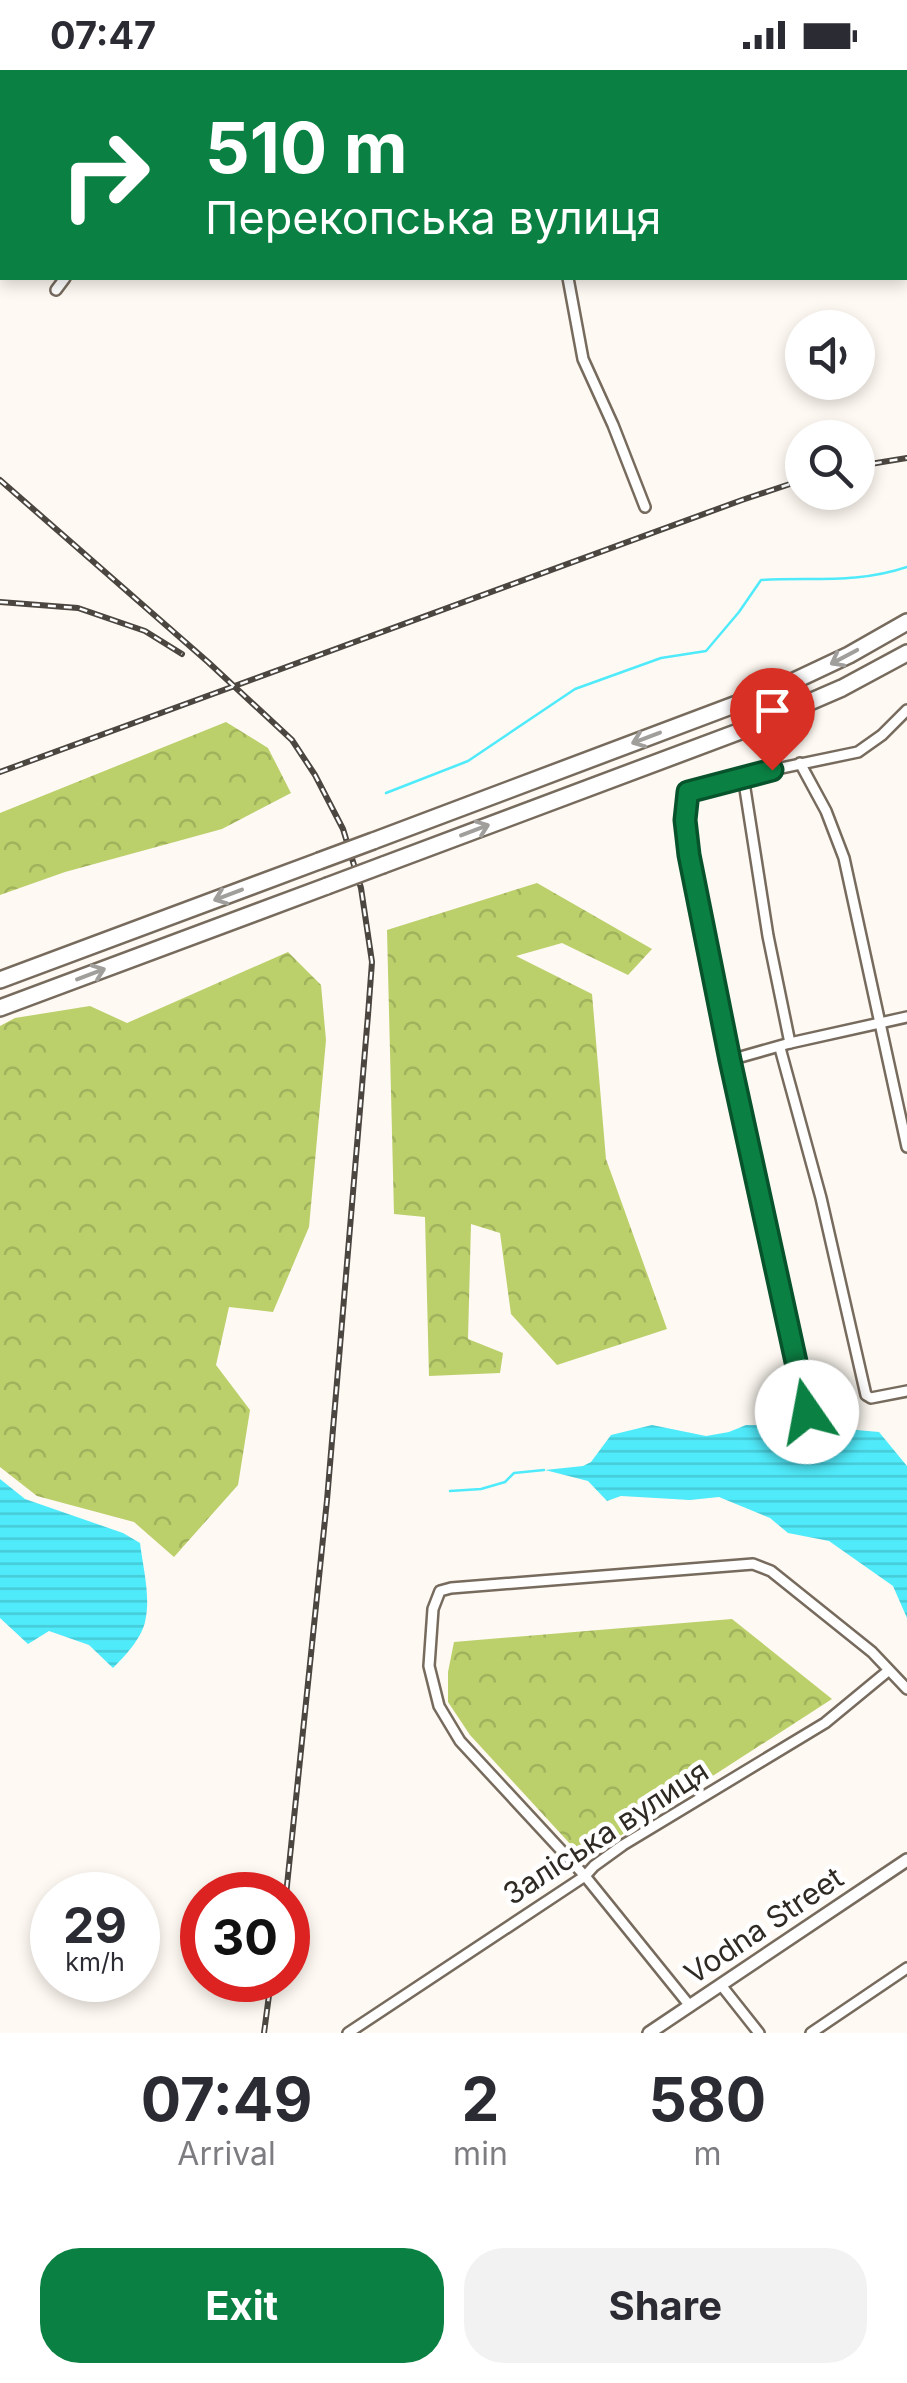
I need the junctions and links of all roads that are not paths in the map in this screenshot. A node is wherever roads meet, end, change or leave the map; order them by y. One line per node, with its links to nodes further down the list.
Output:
1 (64, 280): 3 (street)
2 (568, 280): 4 (street)
3 (56, 290)
4 (646, 507)
5 (905, 628): 10 (main road, one-way to 10, bridge)
6 (907, 653): 11 (main road, one-way to 6, bridge)
7 (907, 710): 8 (street)
8 (800, 763): 9 (street); 13 (street)
9 (743, 776): 14 (street); 15 (street)
10 (0, 980)
11 (0, 1008)
12 (907, 1017): 13 (street)
13 (881, 1022): 14 (street); 16 (street)
14 (785, 1045): 15 (street); 17 (street)
15 (730, 1060): 18 (street)
16 (907, 1147)
17 (907, 1391)
18 (807, 1412)
19 (888, 1671): 20 (street); 22 (street, Заліська вулиця); 22 (street)
20 (907, 1690)
21 (907, 1860): 24 (street, Vodna Street)
22 (586, 1876): 25 (street); 26 (street, Заліська вулиця)
23 (907, 1968): 29 (street)
24 (721, 1985): 25 (street, Vodna Street); 28 (street)
25 (690, 2006): 27 (street, Vodna Street)
26 (348, 2033)
27 (648, 2033)
28 (760, 2033)
29 (811, 2033)

